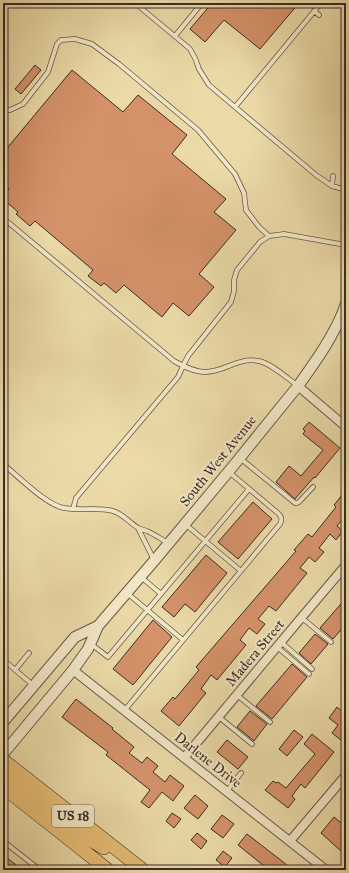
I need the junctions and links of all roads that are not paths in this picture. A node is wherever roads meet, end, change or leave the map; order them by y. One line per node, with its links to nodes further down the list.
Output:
1 (136, 3): 8 (lane)
2 (202, 3): 8 (lane)
3 (321, 3): 4 (lane)
4 (314, 11): 5 (lane); 6 (lane)
5 (319, 15)
6 (297, 32): 7 (lane); 9 (lane)
7 (302, 35)
8 (175, 36): 15 (lane)
9 (281, 51): 10 (lane); 11 (lane)
10 (286, 55)
11 (265, 71): 12 (lane); 13 (lane)
12 (269, 74)
13 (248, 90): 14 (lane); 15 (lane)
14 (253, 94)
15 (235, 107): 18 (lane)
16 (3, 112): 21 (lane)
17 (333, 176): 18 (lane)
18 (332, 186): 19 (lane)
19 (346, 190)
20 (3, 218): 25 (lane)
21 (269, 236): 22 (lane); 25 (lane)
22 (346, 246)
23 (346, 304): 24 (street, South West Avenue)
24 (344, 317): 26 (street, South West Avenue)
25 (182, 366): 26 (lane); 33 (lane)
26 (298, 386): 27 (street); 28 (street, South West Avenue)
27 (346, 427)
28 (240, 457): 30 (street, South West Avenue); 31 (lane)
29 (3, 464): 33 (lane)
30 (228, 472): 32 (lane); 34 (street, South West Avenue)
31 (313, 487)
32 (249, 489): 36 (lane); 40 (lane)
33 (74, 509): 35 (lane)
34 (185, 523): 36 (lane); 37 (street, South West Avenue)
35 (138, 528): 37 (lane); 38 (lane)
36 (206, 541): 40 (lane); 43 (lane)
37 (168, 544): 38 (street, South West Avenue)
38 (154, 561): 41 (street, South West Avenue)
39 (346, 566): 45 (street, Madera Street)
40 (241, 571): 47 (lane)
41 (141, 576): 42 (street, South West Avenue); 43 (lane)
42 (127, 592): 44 (lane); 46 (street, South West Avenue)
43 (161, 594): 44 (lane)
44 (148, 610): 47 (lane); 49 (lane)
45 (301, 617): 48 (lane); 50 (street, Madera Street)
46 (98, 626): 49 (street, South West Avenue); 57 (street, South West Avenue)
47 (183, 640): 59 (lane)
48 (330, 642)
49 (90, 644): 54 (street, South West Avenue)
50 (279, 645): 55 (lane); 56 (lane); 58 (street, Madera Street)
51 (29, 653): 53 (lane)
52 (6, 662): 53 (lane)
53 (15, 670): 57 (lane)
54 (73, 670): 59 (street, Darlene Drive); 64 (street, South West Avenue)
55 (312, 670)
56 (309, 674)
57 (34, 686): 61 (street, South West Avenue)
58 (237, 694): 60 (street, Madera Street); 62 (lane)
59 (124, 711): 65 (street, Darlene Drive)
60 (218, 717): 63 (lane); 65 (street, Madera Street)
61 (3, 722)
62 (270, 722)
63 (252, 744)
64 (3, 754)
65 (184, 758): 71 (street, Darlene Drive)
66 (3, 760): 76 (main road, US 18)
67 (241, 773): 71 (lane)
68 (346, 775): 73 (street)
69 (3, 776): 76 (main road)
70 (3, 787): 75 (main road, US 18)
71 (227, 791): 73 (street, Darlene Drive)
72 (3, 841): 74 (lane)
73 (290, 841): 77 (street, Darlene Drive)
74 (40, 870)
75 (108, 870)
76 (143, 870)
77 (326, 870)

